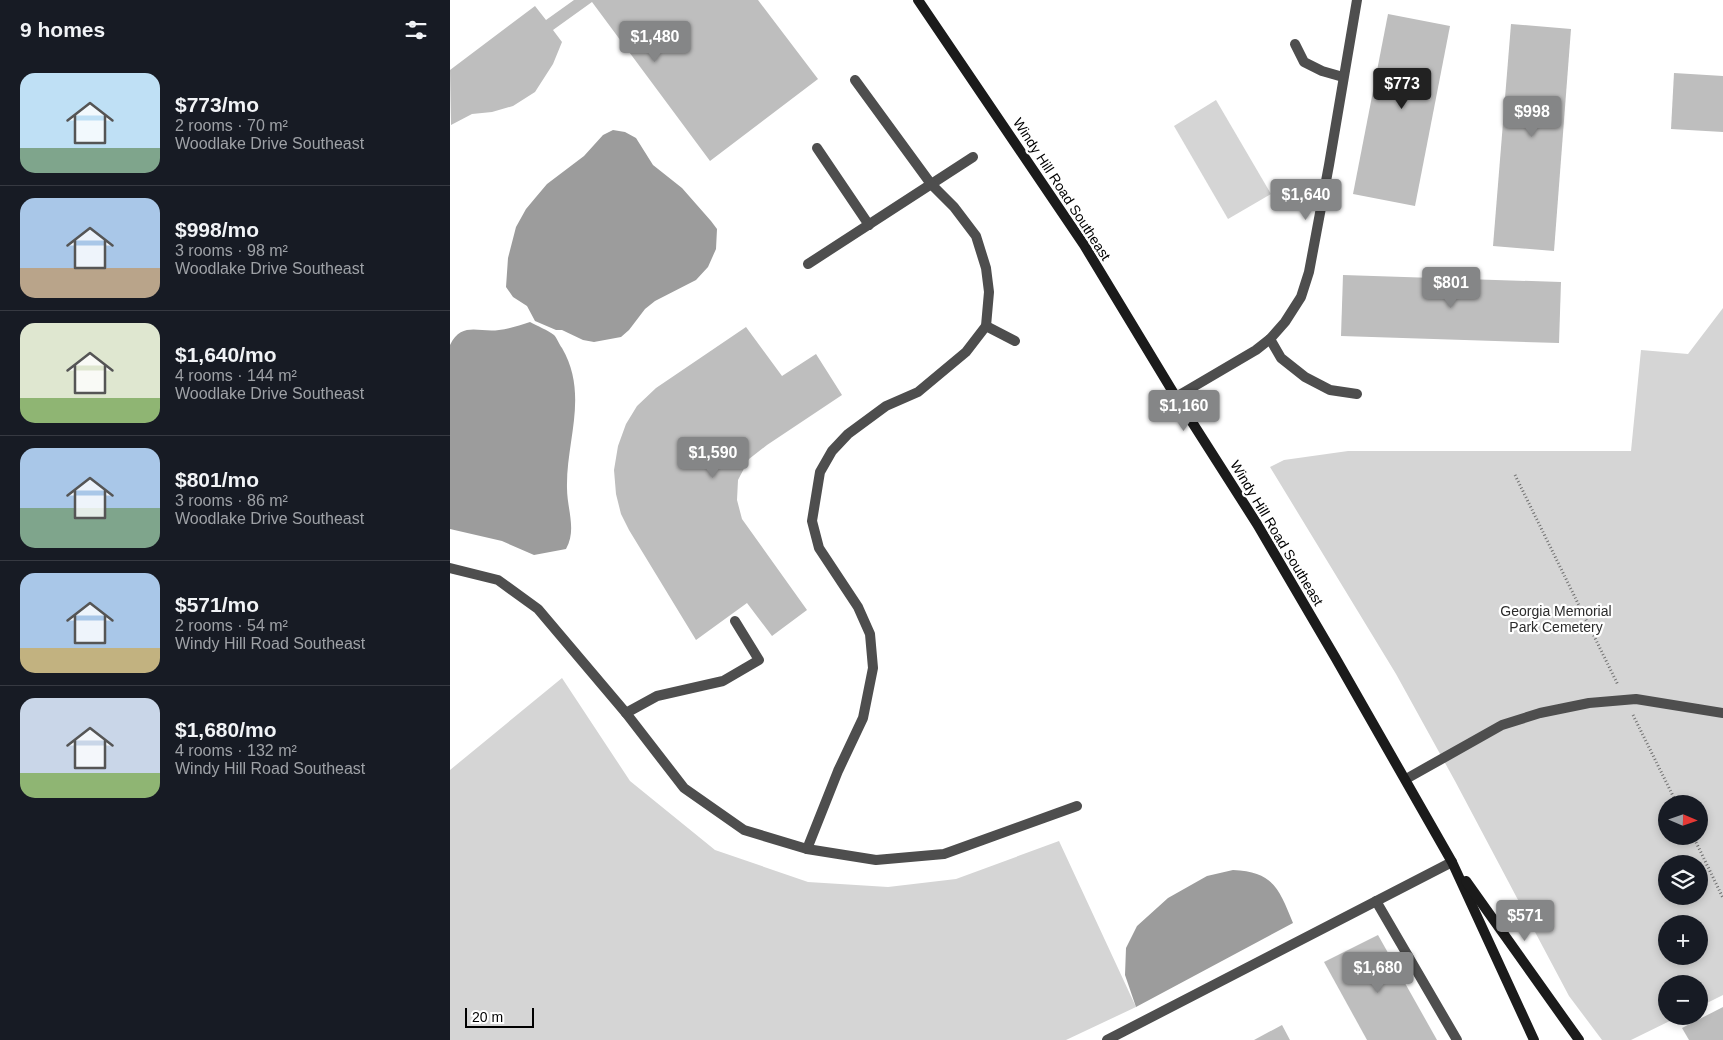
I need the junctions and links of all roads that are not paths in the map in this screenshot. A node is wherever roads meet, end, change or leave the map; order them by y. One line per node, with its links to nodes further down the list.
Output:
1 (918, 0): 15 (main road, Windy Hill Road Southeast)
2 (1357, 0): 4 (street)
3 (1295, 44): 4 (street)
4 (1343, 77): 12 (street)
5 (855, 80): 8 (street)
6 (817, 148): 9 (street)
7 (973, 157): 8 (street)
8 (930, 184): 9 (street); 11 (street)
9 (868, 225): 10 (street)
10 (808, 264)
11 (986, 326): 13 (street); 22 (street)
12 (1270, 339): 14 (street); 15 (street)
13 (1015, 341)
14 (1357, 394)
15 (1176, 397): 20 (main road, Windy Hill Road Southeast)
16 (450, 568): 18 (street)
17 (735, 620): 18 (street)
18 (626, 713): 22 (street)
19 (1723, 713): 20 (street)
20 (1406, 779): 23 (main road, Windy Hill Road Southeast)
21 (1077, 806): 22 (street)
22 (807, 849)
23 (1452, 862): 24 (street); 27 (main road, Windy Hill Road Southeast); 28 (main road, Windy Hill Road Southeast)
24 (1376, 901): 25 (street); 26 (street)
25 (1107, 1040)
26 (1457, 1040)
27 (1534, 1040)
28 (1579, 1040)

